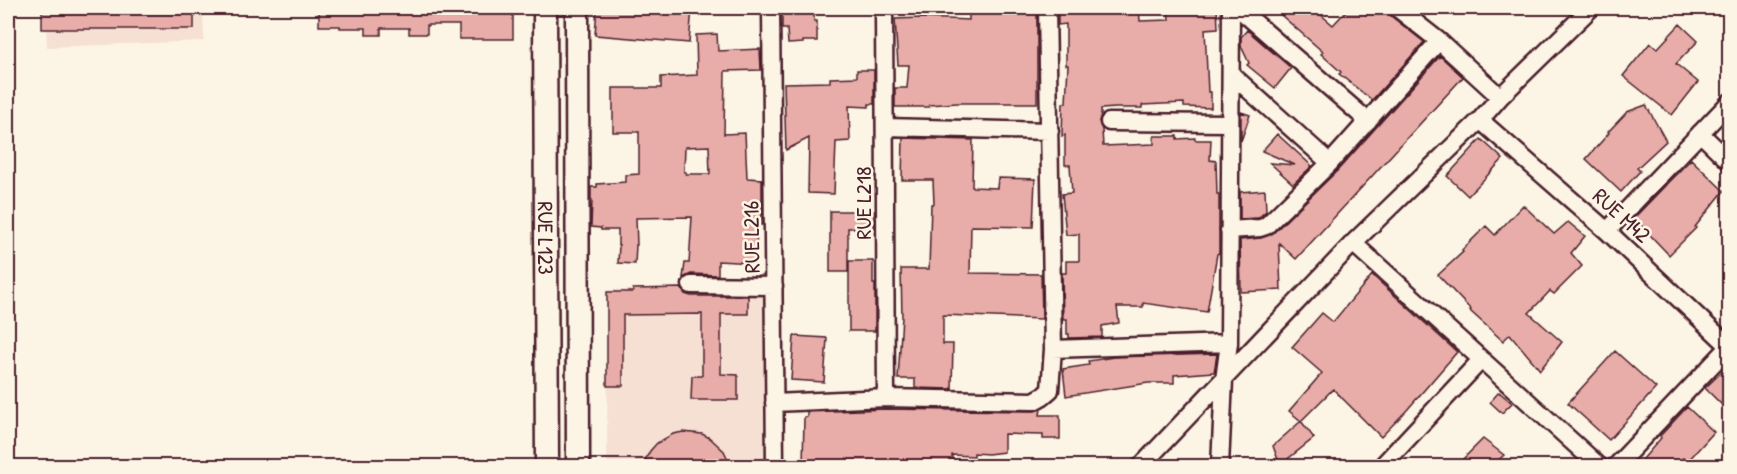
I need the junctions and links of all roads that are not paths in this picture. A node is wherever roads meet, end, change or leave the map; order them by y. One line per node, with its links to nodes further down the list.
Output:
1 (545, 8): 36 (main road, RUE L123)
2 (577, 8): 37 (main road, RUE L123)
3 (771, 8): 28 (street, RUE L216)
4 (884, 8): 19 (street, RUE L218)
5 (1047, 8): 20 (street)
6 (1231, 8): 12 (street)
7 (1238, 8): 16 (street)
8 (1397, 8): 10 (street)
9 (1591, 8): 13 (street)
10 (1416, 13): 11 (street)
11 (1439, 41): 13 (street); 16 (street)
12 (1231, 74): 18 (street); 23 (street)
13 (1500, 97): 15 (street)
14 (1730, 102): 21 (street)
15 (1480, 120): 25 (street, RUE M42); 26 (street)
16 (1368, 121): 23 (street)
17 (1109, 122): 18 (street)
18 (1229, 123): 24 (street)
19 (885, 127): 20 (street); 34 (street, RUE L218)
20 (1050, 131): 31 (street)
21 (1700, 133): 22 (street); 25 (street)
22 (1730, 162)
23 (1330, 163): 24 (street)
24 (1229, 230): 29 (street)
25 (1607, 231): 30 (street, RUE M42)
26 (1353, 243): 32 (street); 33 (street)
27 (691, 285): 28 (street)
28 (774, 286): 35 (street, RUE L216)
29 (1228, 343): 31 (street); 33 (street)
30 (1729, 347): 43 (street)
31 (1053, 349): 34 (street)
32 (1481, 360): 41 (street); 42 (street)
33 (1224, 380): 39 (street); 40 (street)
34 (886, 398): 35 (street)
35 (774, 403): 38 (street, RUE L216)
36 (547, 466)
37 (578, 466)
38 (775, 466)
39 (1141, 466)
40 (1221, 466)
41 (1382, 466)
42 (1599, 466)
43 (1616, 466)

